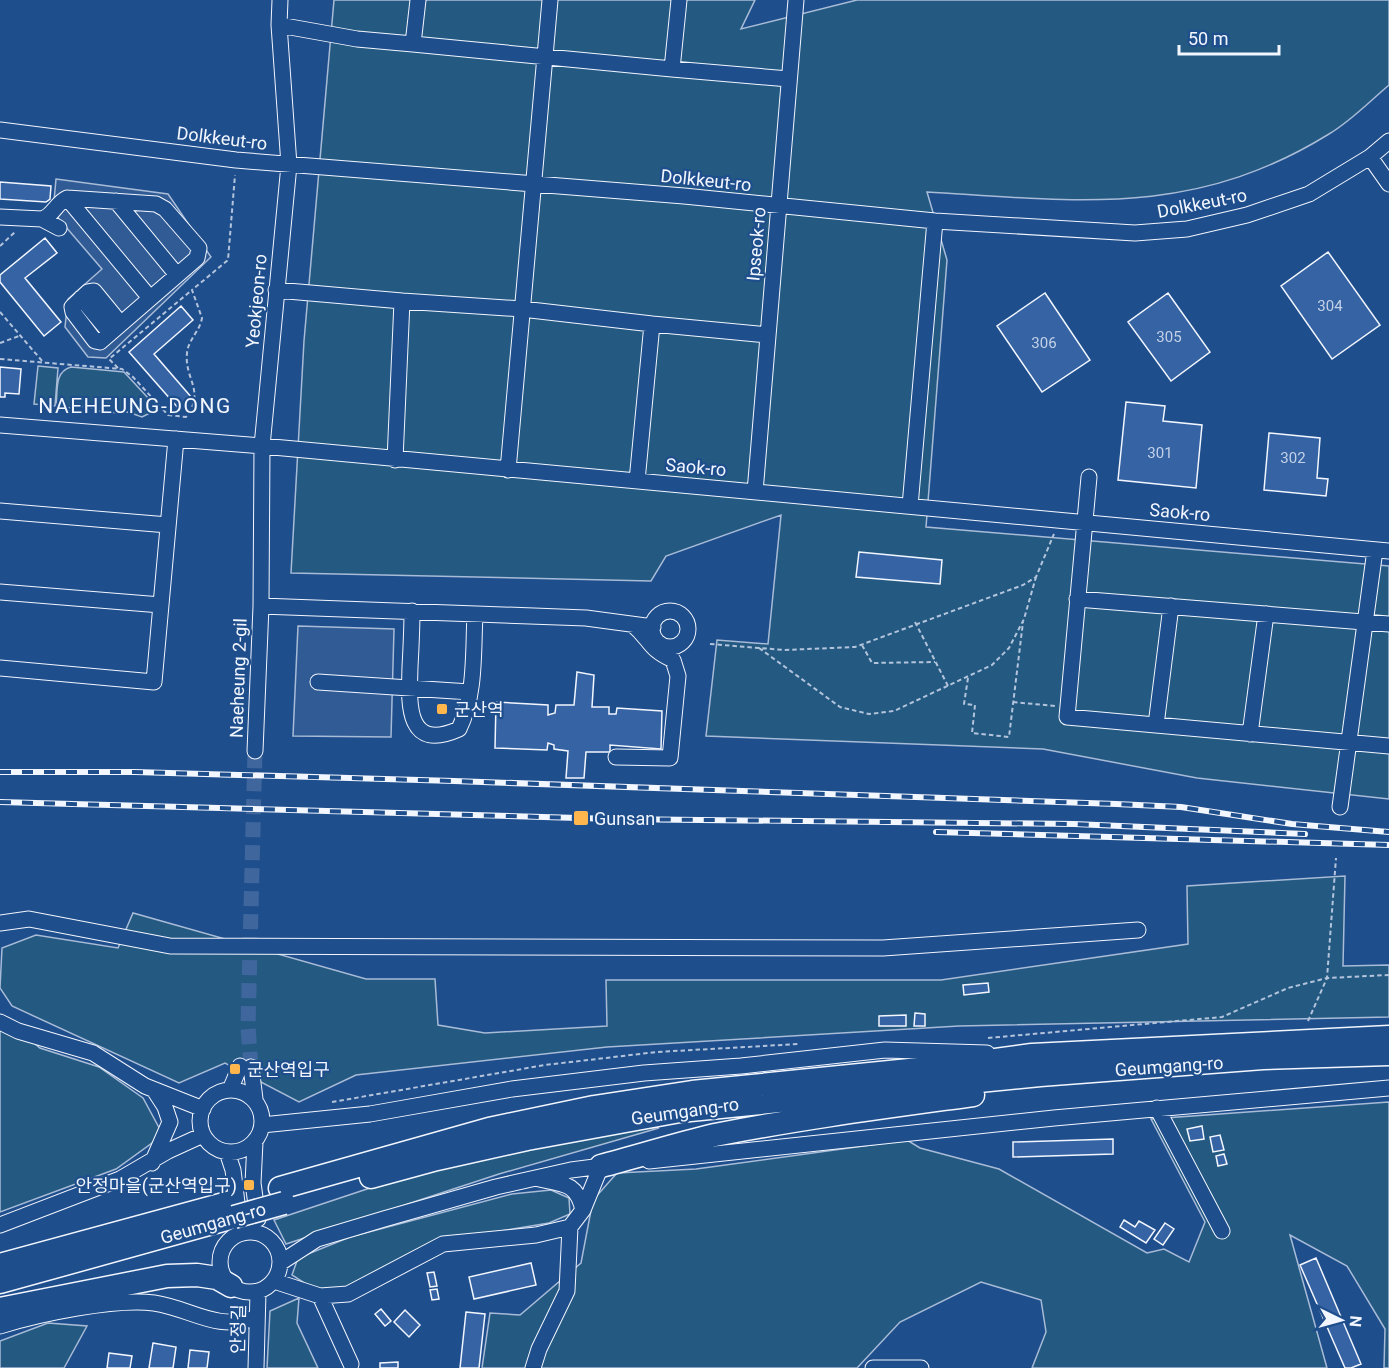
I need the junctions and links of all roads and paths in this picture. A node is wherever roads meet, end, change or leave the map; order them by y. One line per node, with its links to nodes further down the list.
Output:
1 (280, 0): 6 (street, Yeokjeon-ro)
2 (418, 0): 7 (street)
3 (550, 0): 8 (street)
4 (679, 0): 9 (street)
5 (796, 0): 10 (street, Ipseok-ro)
6 (279, 25): 7 (street); 15 (street, Yeokjeon-ro)
7 (413, 44): 8 (street)
8 (545, 56): 9 (street); 17 (street)
9 (672, 69): 10 (street)
10 (789, 79): 20 (street, Ipseok-ro)
11 (0, 130): 14 (street, Dolkkeut-ro)
12 (1389, 141): 13 (street, Dolkkeut-ro)
13 (1370, 157): 16 (street); 23 (street, Dolkkeut-ro)
14 (236, 160): 15 (street, Dolkkeut-ro); 26 (path)
15 (289, 165): 17 (street, Dolkkeut-ro); 27 (street, Yeokjeon-ro)
16 (1389, 184)
17 (533, 185): 20 (street, Dolkkeut-ro); 30 (street)
18 (67, 198): 19 (street); 22 (street); 28 (street)
19 (116, 201): 25 (street); 25 (street)
20 (779, 207): 23 (street, Dolkkeut-ro); 35 (street, Ipseok-ro)
21 (0, 217): 22 (street)
22 (42, 219): 24 (street)
23 (935, 221): 48 (street)
24 (59, 228)
25 (177, 275): 28 (street)
26 (192, 290): 39 (path); 39 (path)
27 (276, 290): 29 (street); 42 (street, Yeokjeon-ro)
28 (150, 298): 33 (street)
29 (402, 301): 30 (street); 43 (street)
30 (522, 309): 32 (street); 44 (street)
31 (0, 312): 34 (path)
32 (652, 324): 35 (street); 46 (street)
33 (115, 329): 33 (street)
34 (20, 335): 36 (path); 38 (path)
35 (768, 335): 47 (street, Ipseok-ro)
36 (0, 343)
37 (0, 359): 38 (path)
38 (44, 363): 39 (path)
39 (119, 369)
40 (0, 425): 41 (street, Saok-ro)
41 (176, 439): 42 (street, Saok-ro); 52 (street)
42 (262, 446): 43 (street, Saok-ro); 58 (street, Yeokjeon-ro)
43 (395, 460): 44 (street, Saok-ro)
44 (508, 470): 46 (street, Saok-ro)
45 (1089, 477): 51 (street)
46 (637, 481): 47 (street, Saok-ro)
47 (755, 492): 48 (street, Saok-ro)
48 (910, 506): 50 (street, Saok-ro)
49 (0, 511): 52 (street)
50 (1059, 520): 51 (street, Saok-ro); 54 (path)
51 (1084, 523): 53 (street, Saok-ro); 56 (street)
52 (168, 525): 57 (street)
53 (1382, 551): 65 (street)
54 (1036, 577): 63 (path); 64 (path)
55 (0, 592): 57 (street)
56 (1077, 599): 59 (street); 80 (street)
57 (161, 605): 73 (street)
58 (261, 606): 60 (street); 85 (street, Naeheung 2-gil)
59 (1171, 606): 62 (street); 81 (street)
60 (412, 611): 61 (street); 77 (street)
61 (475, 614): 66 (street); 78 (street)
62 (1266, 614): 65 (street); 82 (street)
63 (1024, 619): 74 (path); 79 (path)
64 (915, 622): 70 (path); 72 (path)
65 (1365, 622): 67 (street); 83 (street)
66 (632, 624): 68 (street); 86 (street)
67 (1389, 624)
68 (653, 627)
69 (710, 644): 71 (path)
70 (861, 644): 71 (path); 72 (path)
71 (758, 648): 76 (path)
72 (935, 662): 76 (path)
73 (0, 668)
74 (968, 676): 76 (path); 79 (path)
75 (318, 682): 77 (street)
76 (948, 686)
77 (410, 688): 78 (street); 78 (street)
78 (470, 692)
79 (1013, 702): 80 (path)
80 (1068, 707): 81 (street)
81 (1156, 725): 82 (street)
82 (1250, 734): 83 (street)
83 (1349, 742): 84 (street); 87 (street)
84 (1389, 746)
85 (255, 751)
86 (616, 757)
87 (1340, 807)
88 (1336, 858): 91 (path)
89 (0, 923): 90 (street)
90 (1138, 930)
91 (1308, 1021)
92 (0, 1022): 98 (street)
93 (1389, 1037): 95 (highway, Geumgang-ro)
94 (1389, 1054): 96 (highway, Geumgang-ro)
95 (1032, 1055): 103 (street); 110 (highway, Geumgang-ro)
96 (1297, 1058): 108 (highway); 110 (highway, Geumgang-ro)
97 (1389, 1088): 101 (street)
98 (154, 1090): 102 (street); 107 (street)
99 (230, 1090): 100 (street); 100 (street); 102 (street)
100 (255, 1100): 103 (street)
101 (1157, 1108): 108 (street); 115 (street)
102 (203, 1109): 104 (street)
103 (262, 1125): 105 (street)
104 (203, 1135): 106 (street); 107 (street)
105 (255, 1142): 106 (street); 116 (street)
106 (227, 1152): 112 (street)
107 (152, 1163): 113 (street)
108 (601, 1166): 109 (street); 111 (street)
109 (535, 1178): 111 (street); 117 (street)
110 (282, 1196): 112 (highway, Geumgang-ro, bridge)
111 (583, 1210): 114 (street)
112 (235, 1218): 116 (street); 118 (highway, Geumgang-ro); 120 (highway, Geumgang-ro); 121 (street)
113 (0, 1225)
114 (570, 1227): 123 (street); 129 (street)
115 (1222, 1231)
116 (259, 1234): 117 (street)
117 (280, 1263): 119 (street)
118 (0, 1264)
119 (274, 1281): 122 (street); 123 (street)
120 (0, 1282)
121 (231, 1286): 122 (street); 124 (highway)
122 (258, 1292): 125 (street, 안정길)
123 (320, 1296): 127 (street)
124 (0, 1309)
125 (255, 1318): 126 (street); 128 (street, 안정길)
126 (0, 1326)
127 (351, 1364)
128 (256, 1368)
129 (533, 1368)
130 (873, 1368): 131 (street)
131 (921, 1368)

